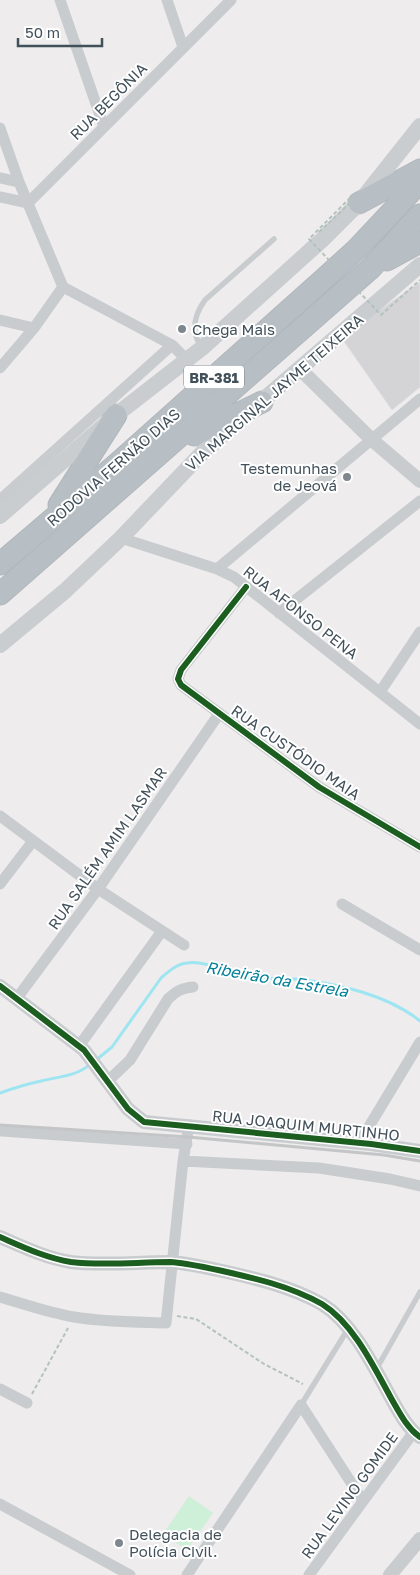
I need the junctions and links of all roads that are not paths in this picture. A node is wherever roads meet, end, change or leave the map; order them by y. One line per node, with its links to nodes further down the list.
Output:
1 (60, 0): 6 (street)
2 (167, 0): 4 (street)
3 (231, 0): 4 (street, RUA BEGÔNIA)
4 (183, 47): 6 (street, RUA BEGÔNIA)
5 (420, 126): 14 (main road)
6 (104, 127): 13 (street, RUA BEGÔNIA)
7 (0, 128): 10 (street)
8 (420, 170): 14 (highway)
9 (0, 178): 10 (street)
10 (19, 182): 13 (street)
11 (420, 182): 37 (highway, RODOVIA FERNÃO DIAS / BR-381)
12 (0, 196): 13 (street)
13 (28, 203): 20 (street)
14 (359, 203): 24 (main road)
15 (420, 215): 19 (highway, RODOVIA FERNÃO DIAS / BR-381)
16 (274, 239): 24 (lane)
17 (420, 242): 19 (highway)
18 (420, 264): 27 (main road, VIA MARGINAL JAYME TEIXEIRA)
19 (371, 268): 32 (highway, RODOVIA FERNÃO DIAS / BR-381)
20 (63, 287): 22 (street); 23 (street)
21 (0, 320): 22 (street)
22 (34, 328): 26 (street)
23 (172, 345): 25 (street); 34 (street)
24 (202, 348): 25 (main road)
25 (187, 360): 30 (main road)
26 (0, 368)
27 (300, 369): 29 (main road, VIA MARGINAL JAYME TEIXEIRA); 31 (street)
28 (420, 399): 31 (street)
29 (262, 402): 32 (highway); 38 (main road, VIA MARGINAL JAYME TEIXEIRA)
30 (116, 414): 36 (main road); 37 (highway)
31 (371, 439): 33 (street); 40 (street)
32 (169, 447): 42 (highway, RODOVIA FERNÃO DIAS / BR-381)
33 (420, 481)
34 (0, 500)
35 (420, 501): 43 (street)
36 (0, 516)
37 (47, 524): 39 (highway, RODOVIA FERNÃO DIAS / BR-381)
38 (121, 538): 40 (street, RUA AFONSO PENA); 45 (main road, VIA MARGINAL JAYME TEIXEIRA)
39 (0, 564)
40 (217, 569): 41 (street, RUA AFONSO PENA)
41 (246, 587): 43 (street, RUA AFONSO PENA); 47 (street, RUA CUSTÓDIO MAIA)
42 (0, 594)
43 (279, 613): 46 (street, RUA AFONSO PENA)
44 (420, 632): 46 (street)
45 (0, 645)
46 (380, 692): 48 (street, RUA AFONSO PENA)
47 (220, 714): 51 (street, RUA CUSTÓDIO MAIA); 53 (street, RUA SALÉM AMIM LASMAR)
48 (420, 724)
49 (0, 816): 50 (street)
50 (33, 841): 52 (street); 53 (street)
51 (420, 847)
52 (0, 884)
53 (98, 889): 55 (street); 60 (street, RUA SALÉM AMIM LASMAR)
54 (342, 904): 57 (street)
55 (162, 931): 56 (street); 62 (street)
56 (184, 945)
57 (420, 950)
58 (0, 986): 60 (street, RUA JOAQUIM MURTINHO)
59 (193, 987): 63 (street)
60 (17, 998): 62 (street, RUA JOAQUIM MURTINHO)
61 (419, 1044): 66 (street)
62 (82, 1048): 63 (street, RUA JOAQUIM MURTINHO)
63 (103, 1077): 64 (street, RUA JOAQUIM MURTINHO)
64 (189, 1125): 66 (street, RUA JOAQUIM MURTINHO); 67 (street)
65 (2, 1132): 67 (street)
66 (359, 1143): 68 (street, RUA JOAQUIM MURTINHO)
67 (187, 1144): 69 (street)
68 (420, 1151)
69 (183, 1160): 70 (street); 72 (street)
70 (420, 1186)
71 (0, 1237): 72 (street)
72 (171, 1262): 74 (street); 75 (street)
73 (420, 1292): 76 (lane)
74 (0, 1297)
75 (348, 1329): 76 (street); 79 (lane)
76 (376, 1370): 80 (street)
77 (0, 1389): 78 (street)
78 (27, 1403)
79 (301, 1405): 81 (street); 85 (street)
80 (417, 1435): 81 (street, RUA LEVINO GOMIDE)
81 (363, 1502): 86 (street, RUA LEVINO GOMIDE)
82 (0, 1504): 84 (street)
83 (420, 1539): 87 (street)
84 (130, 1575)
85 (187, 1575)
86 (310, 1575)
87 (390, 1575)

